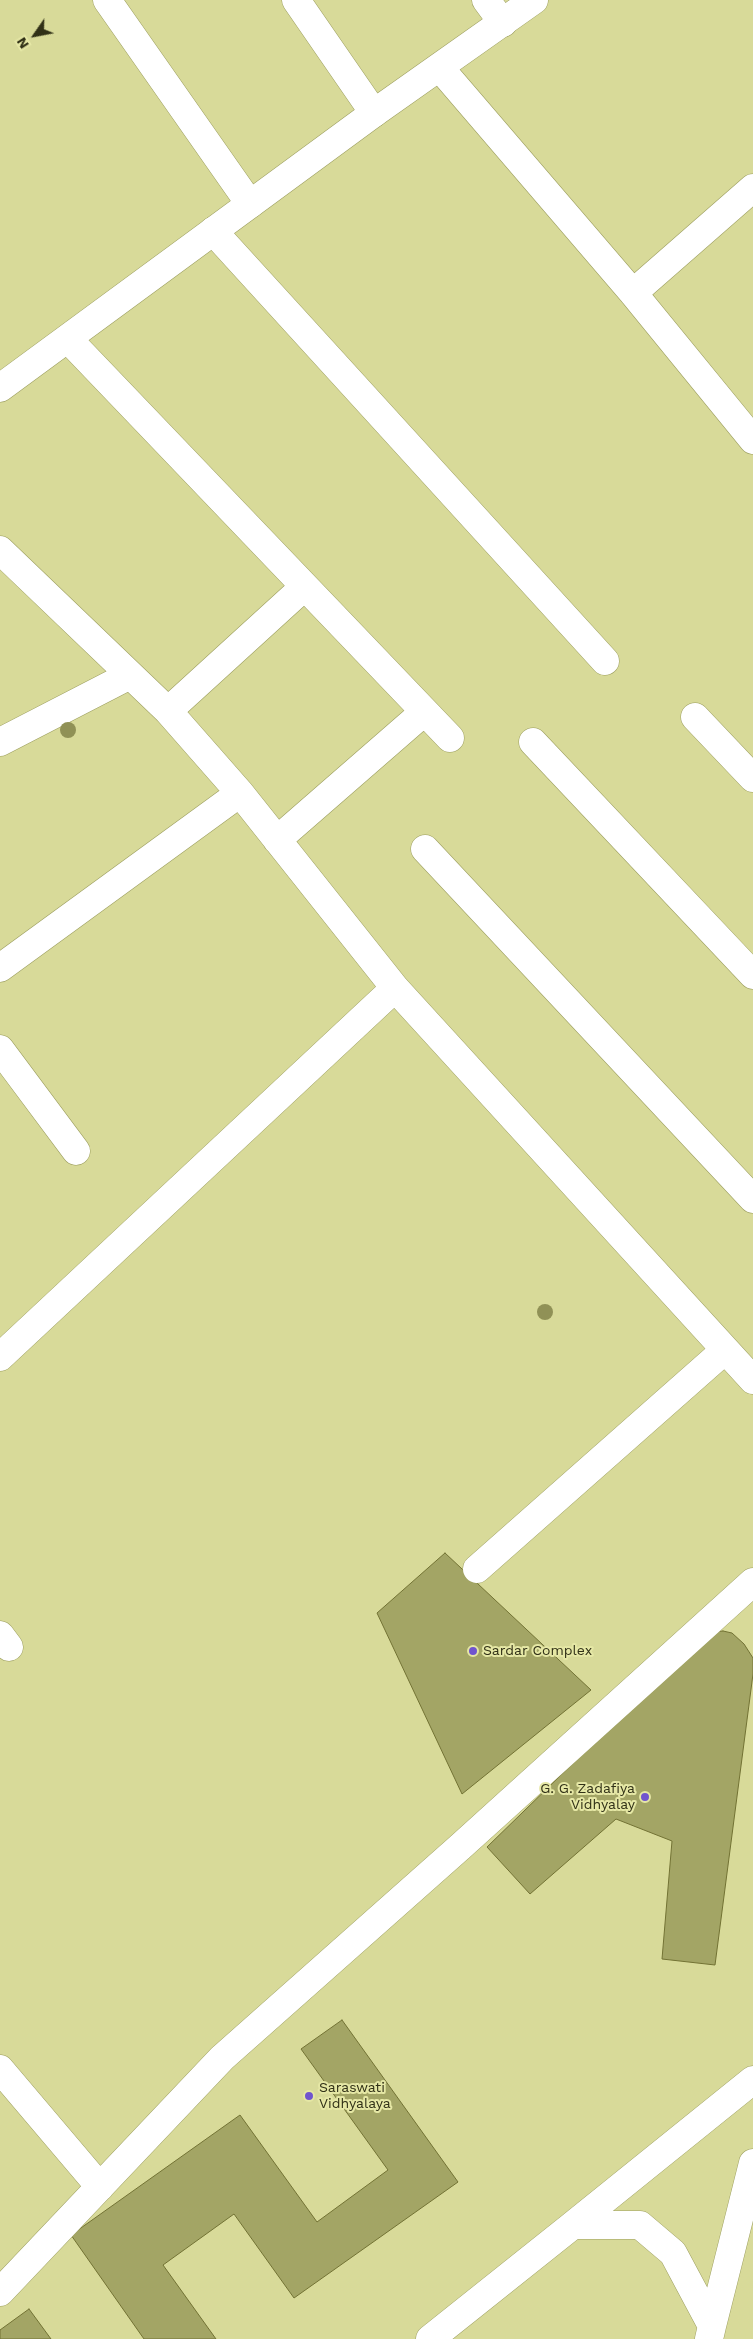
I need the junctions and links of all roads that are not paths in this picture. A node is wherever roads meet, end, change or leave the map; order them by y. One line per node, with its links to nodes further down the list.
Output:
1 (107, 0): 9 (street)
2 (296, 0): 7 (street)
3 (486, 0): 5 (street)
4 (534, 0): 5 (street)
5 (503, 23): 6 (street)
6 (440, 68): 7 (street); 11 (street)
7 (374, 113): 9 (street)
8 (753, 188): 11 (street)
9 (250, 204): 10 (street)
10 (213, 232): 12 (street); 17 (street)
11 (633, 293): 14 (street)
12 (68, 340): 13 (street); 16 (street)
13 (0, 388)
14 (753, 440)
15 (0, 550): 18 (street)
16 (304, 587): 19 (street); 20 (street)
17 (605, 661)
18 (130, 675): 19 (street); 23 (street)
19 (168, 711): 26 (street)
20 (424, 712): 22 (street); 27 (street)
21 (694, 718): 25 (street)
22 (450, 738)
23 (0, 742)
24 (533, 742): 30 (street)
25 (753, 778)
26 (240, 793): 27 (street); 29 (street)
27 (277, 840): 31 (street)
28 (425, 850): 34 (street)
29 (0, 968)
30 (753, 975)
31 (395, 988): 35 (street); 36 (street)
32 (0, 1049): 33 (street)
33 (76, 1152)
34 (753, 1198)
35 (725, 1350): 37 (street); 38 (street)
36 (0, 1357)
37 (753, 1380)
38 (477, 1568)
39 (753, 1582): 43 (street)
40 (0, 2069): 43 (street)
41 (753, 2080): 44 (street)
42 (753, 2163): 46 (street)
43 (100, 2187): 45 (street)
44 (573, 2226): 46 (street); 47 (street)
45 (0, 2292)
46 (710, 2332)
47 (430, 2339)

